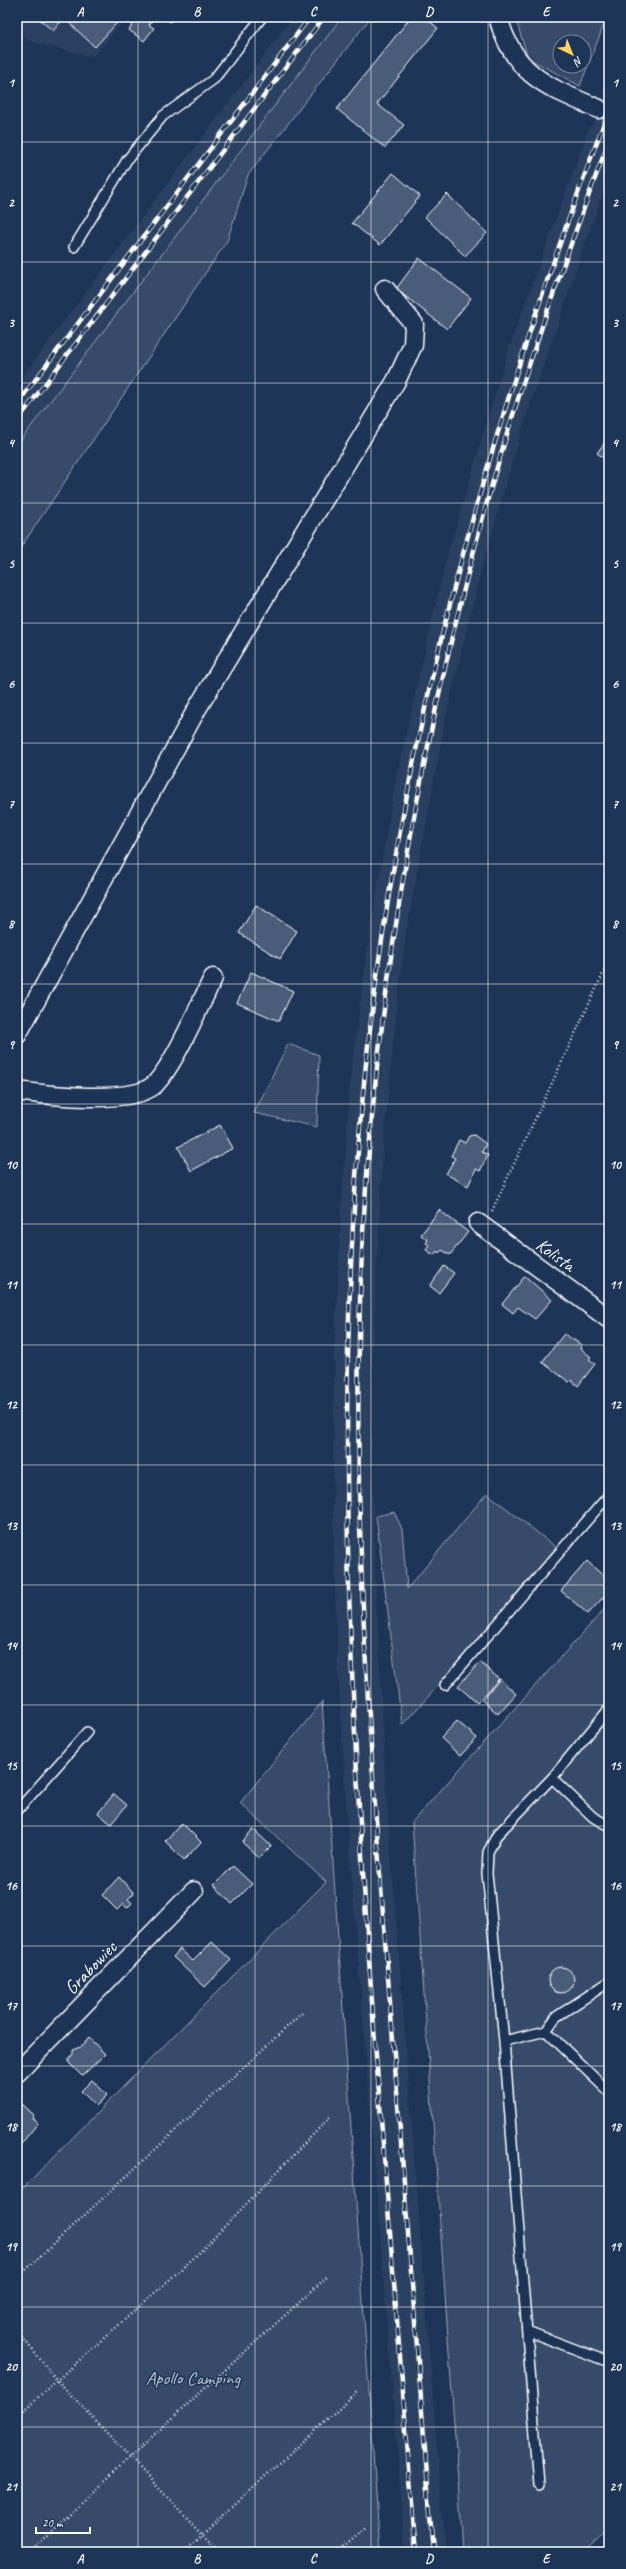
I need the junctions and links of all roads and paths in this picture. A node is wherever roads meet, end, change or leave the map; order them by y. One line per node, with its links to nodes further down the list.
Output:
1 (262, 17): 4 (lane)
2 (498, 17): 3 (street)
3 (599, 109)
4 (74, 247)
5 (386, 288): 8 (street)
6 (609, 961): 10 (path)
7 (213, 978): 9 (street)
8 (17, 1035)
9 (17, 1091)
10 (481, 1225): 11 (street, Kolista)
11 (609, 1319)
12 (609, 1495): 13 (lane)
13 (445, 1685)
14 (609, 1709): 16 (lane)
15 (87, 1732): 17 (lane)
16 (552, 1778): 18 (lane); 23 (lane)
17 (17, 1811)
18 (609, 1826)
19 (194, 1891): 24 (street, Grabowiec)
20 (609, 1982): 22 (lane)
21 (302, 2013): 28 (path)
22 (546, 2031): 23 (lane); 25 (lane)
23 (504, 2041): 30 (lane)
24 (17, 2073)
25 (609, 2092)
26 (332, 2115): 32 (path)
27 (328, 2276): 35 (path)
28 (17, 2278)
29 (17, 2331): 32 (path)
30 (527, 2331): 31 (lane); 36 (lane)
31 (609, 2362)
32 (58, 2380): 34 (path); 35 (path)
33 (359, 2390): 38 (path)
34 (17, 2416)
35 (131, 2456): 38 (path); 39 (path)
36 (539, 2485)
37 (367, 2526): 42 (path)
38 (202, 2533): 40 (path); 41 (path)
39 (29, 2552)
40 (182, 2552)
41 (219, 2552)
42 (337, 2552)

